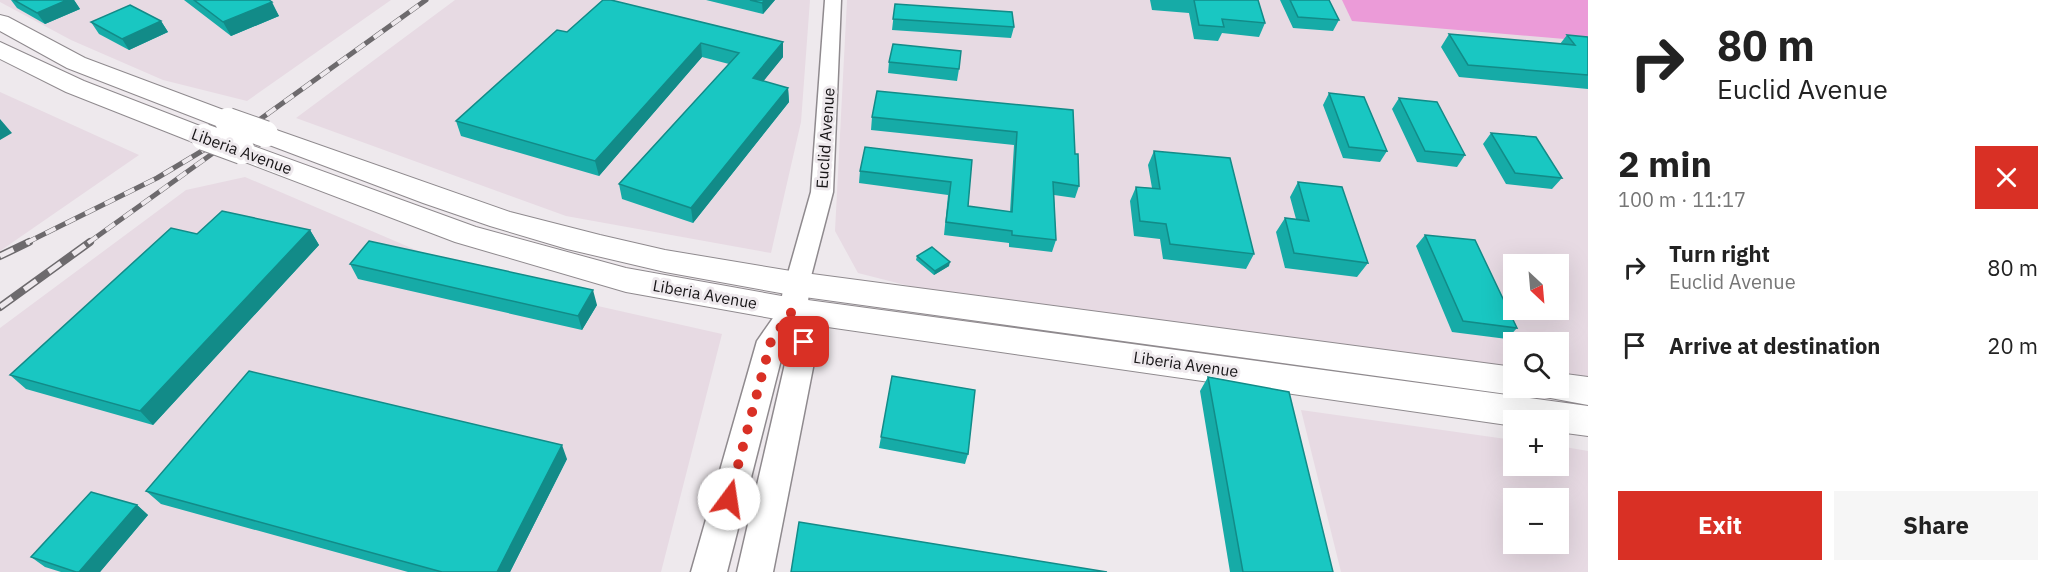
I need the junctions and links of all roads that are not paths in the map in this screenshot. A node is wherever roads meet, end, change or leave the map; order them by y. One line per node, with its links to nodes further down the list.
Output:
1 (833, 0): 5 (street, Euclid Avenue)
2 (0, 21): 4 (highway, Liberia Avenue, bridge)
3 (0, 49): 4 (highway, Liberia Avenue, bridge)
4 (254, 143): 5 (highway, Liberia Avenue)
5 (795, 297): 6 (highway, Liberia Avenue); 9 (highway, Liberia Avenue); 10 (main road, Euclid Avenue); 11 (main road)
6 (1503, 380)
7 (1569, 389): 8 (highway)
8 (1588, 391)
9 (1588, 421)
10 (709, 572)
11 (755, 572)

